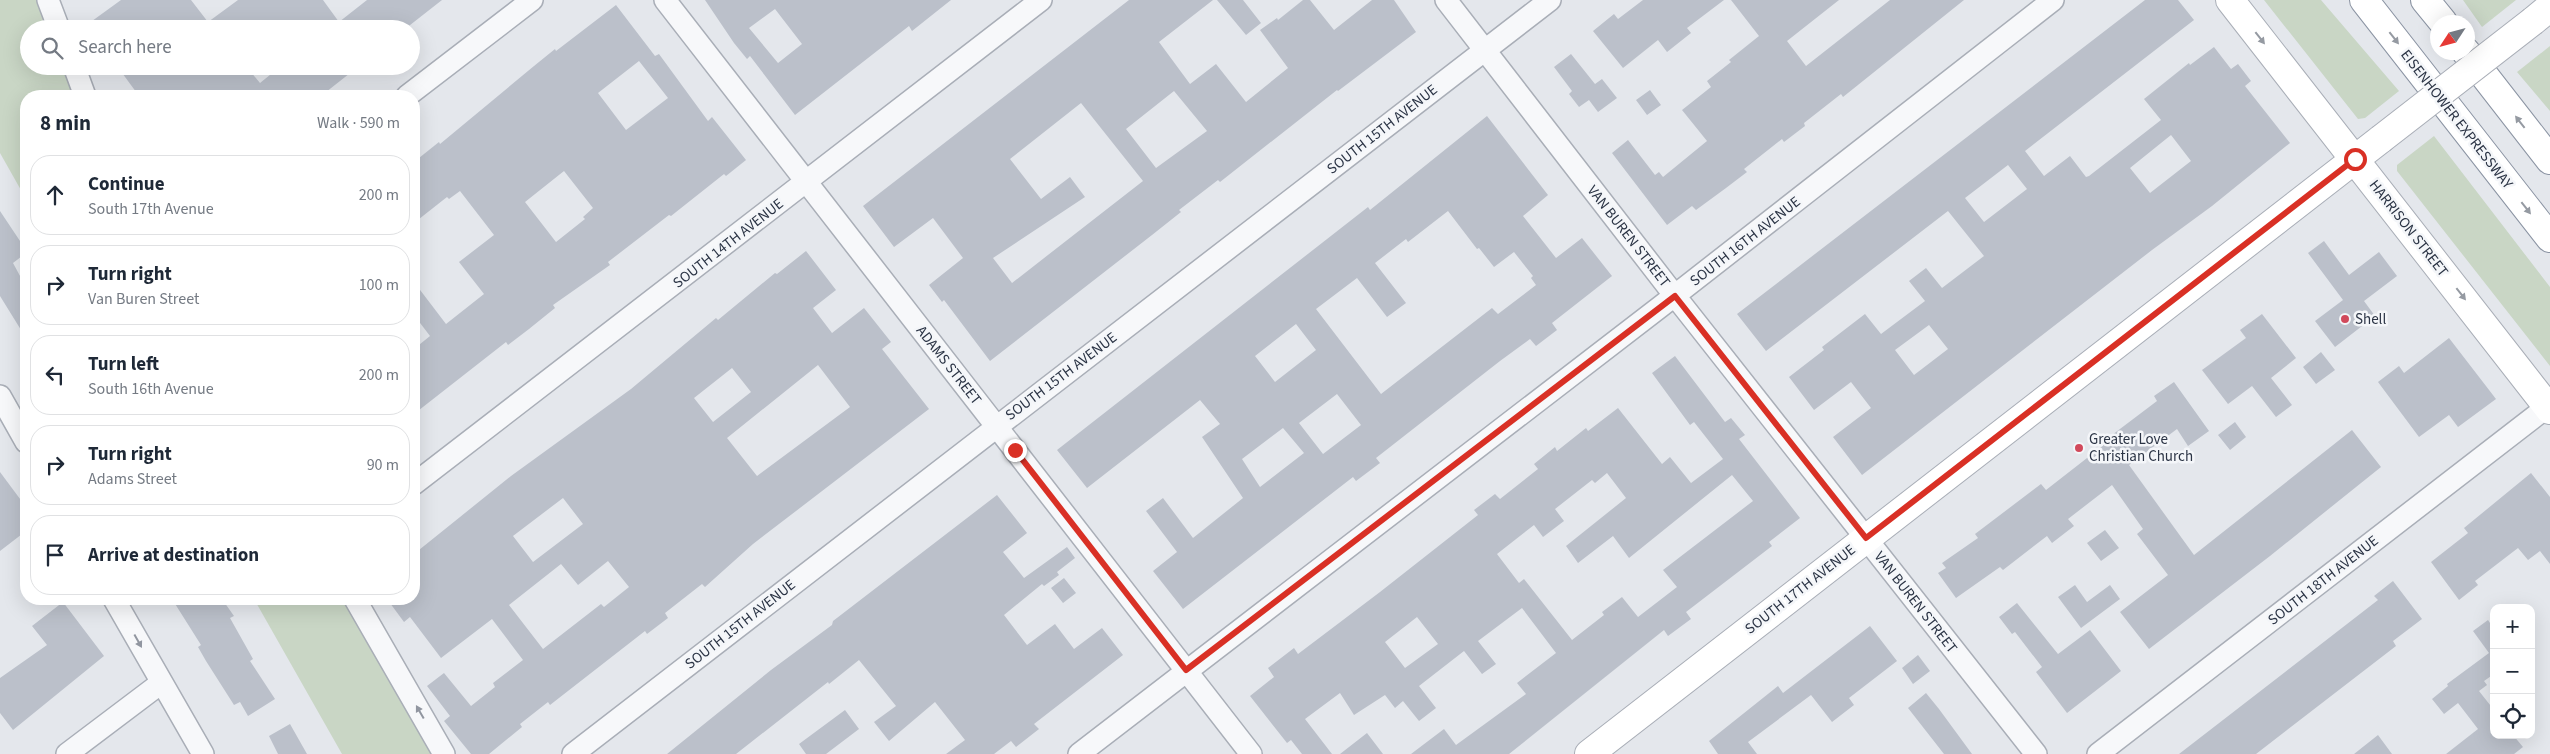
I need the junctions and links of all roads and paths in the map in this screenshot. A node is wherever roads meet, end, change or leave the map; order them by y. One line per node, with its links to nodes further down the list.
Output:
1 (48, 0): 13 (street)
2 (532, 0): 18 (street)
3 (665, 0): 21 (street, ADAMS STREET)
4 (1041, 0): 21 (street, SOUTH 14TH AVENUE)
5 (1446, 0): 14 (street, VAN BUREN STREET)
6 (1550, 0): 14 (street, SOUTH 15TH AVENUE)
7 (2053, 0): 23 (street, SOUTH 16TH AVENUE)
8 (2230, 0): 19 (main road, HARRISON STREET, one-way to 19)
9 (2364, 0): 22 (main road, EISENHOWER EXPRESSWAY, one-way to 22)
10 (2425, 0): 12 (main road)
11 (2542, 14): 19 (main road, SOUTH 17TH AVENUE, bridge)
12 (2437, 15)
13 (56, 20)
14 (1485, 50): 23 (street, VAN BUREN STREET); 26 (street, SOUTH 15TH AVENUE)
15 (2472, 60): 20 (main road, one-way to 15)
16 (77, 75): 17 (street)
17 (83, 90)
18 (415, 90)
19 (2355, 159): 25 (main road, HARRISON STREET, one-way to 25); 29 (main road, SOUTH 17TH AVENUE)
20 (2550, 160)
21 (807, 182): 26 (street, ADAMS STREET); 28 (street, SOUTH 14TH AVENUE)
22 (2550, 238)
23 (1675, 296): 29 (street, VAN BUREN STREET); 32 (street, SOUTH 16TH AVENUE)
24 (2, 405): 27 (street)
25 (2549, 409): 42 (street, SOUTH 18TH AVENUE)
26 (996, 426): 32 (street, ADAMS STREET); 37 (street, SOUTH 15TH AVENUE)
27 (20, 433)
28 (420, 479)
29 (1866, 538): 40 (main road, SOUTH 17TH AVENUE); 41 (street, VAN BUREN STREET)
30 (117, 605): 33 (street, one-way to 33)
31 (358, 605): 36 (street, one-way to 31)
32 (1186, 670): 38 (street, SOUTH 16TH AVENUE); 39 (street, ADAMS STREET)
33 (161, 683): 34 (street); 35 (street)
34 (67, 754)
35 (203, 754)
36 (444, 754)
37 (572, 754)
38 (1079, 754)
39 (1251, 754)
40 (1589, 754)
41 (2036, 754)
42 (2098, 754)

